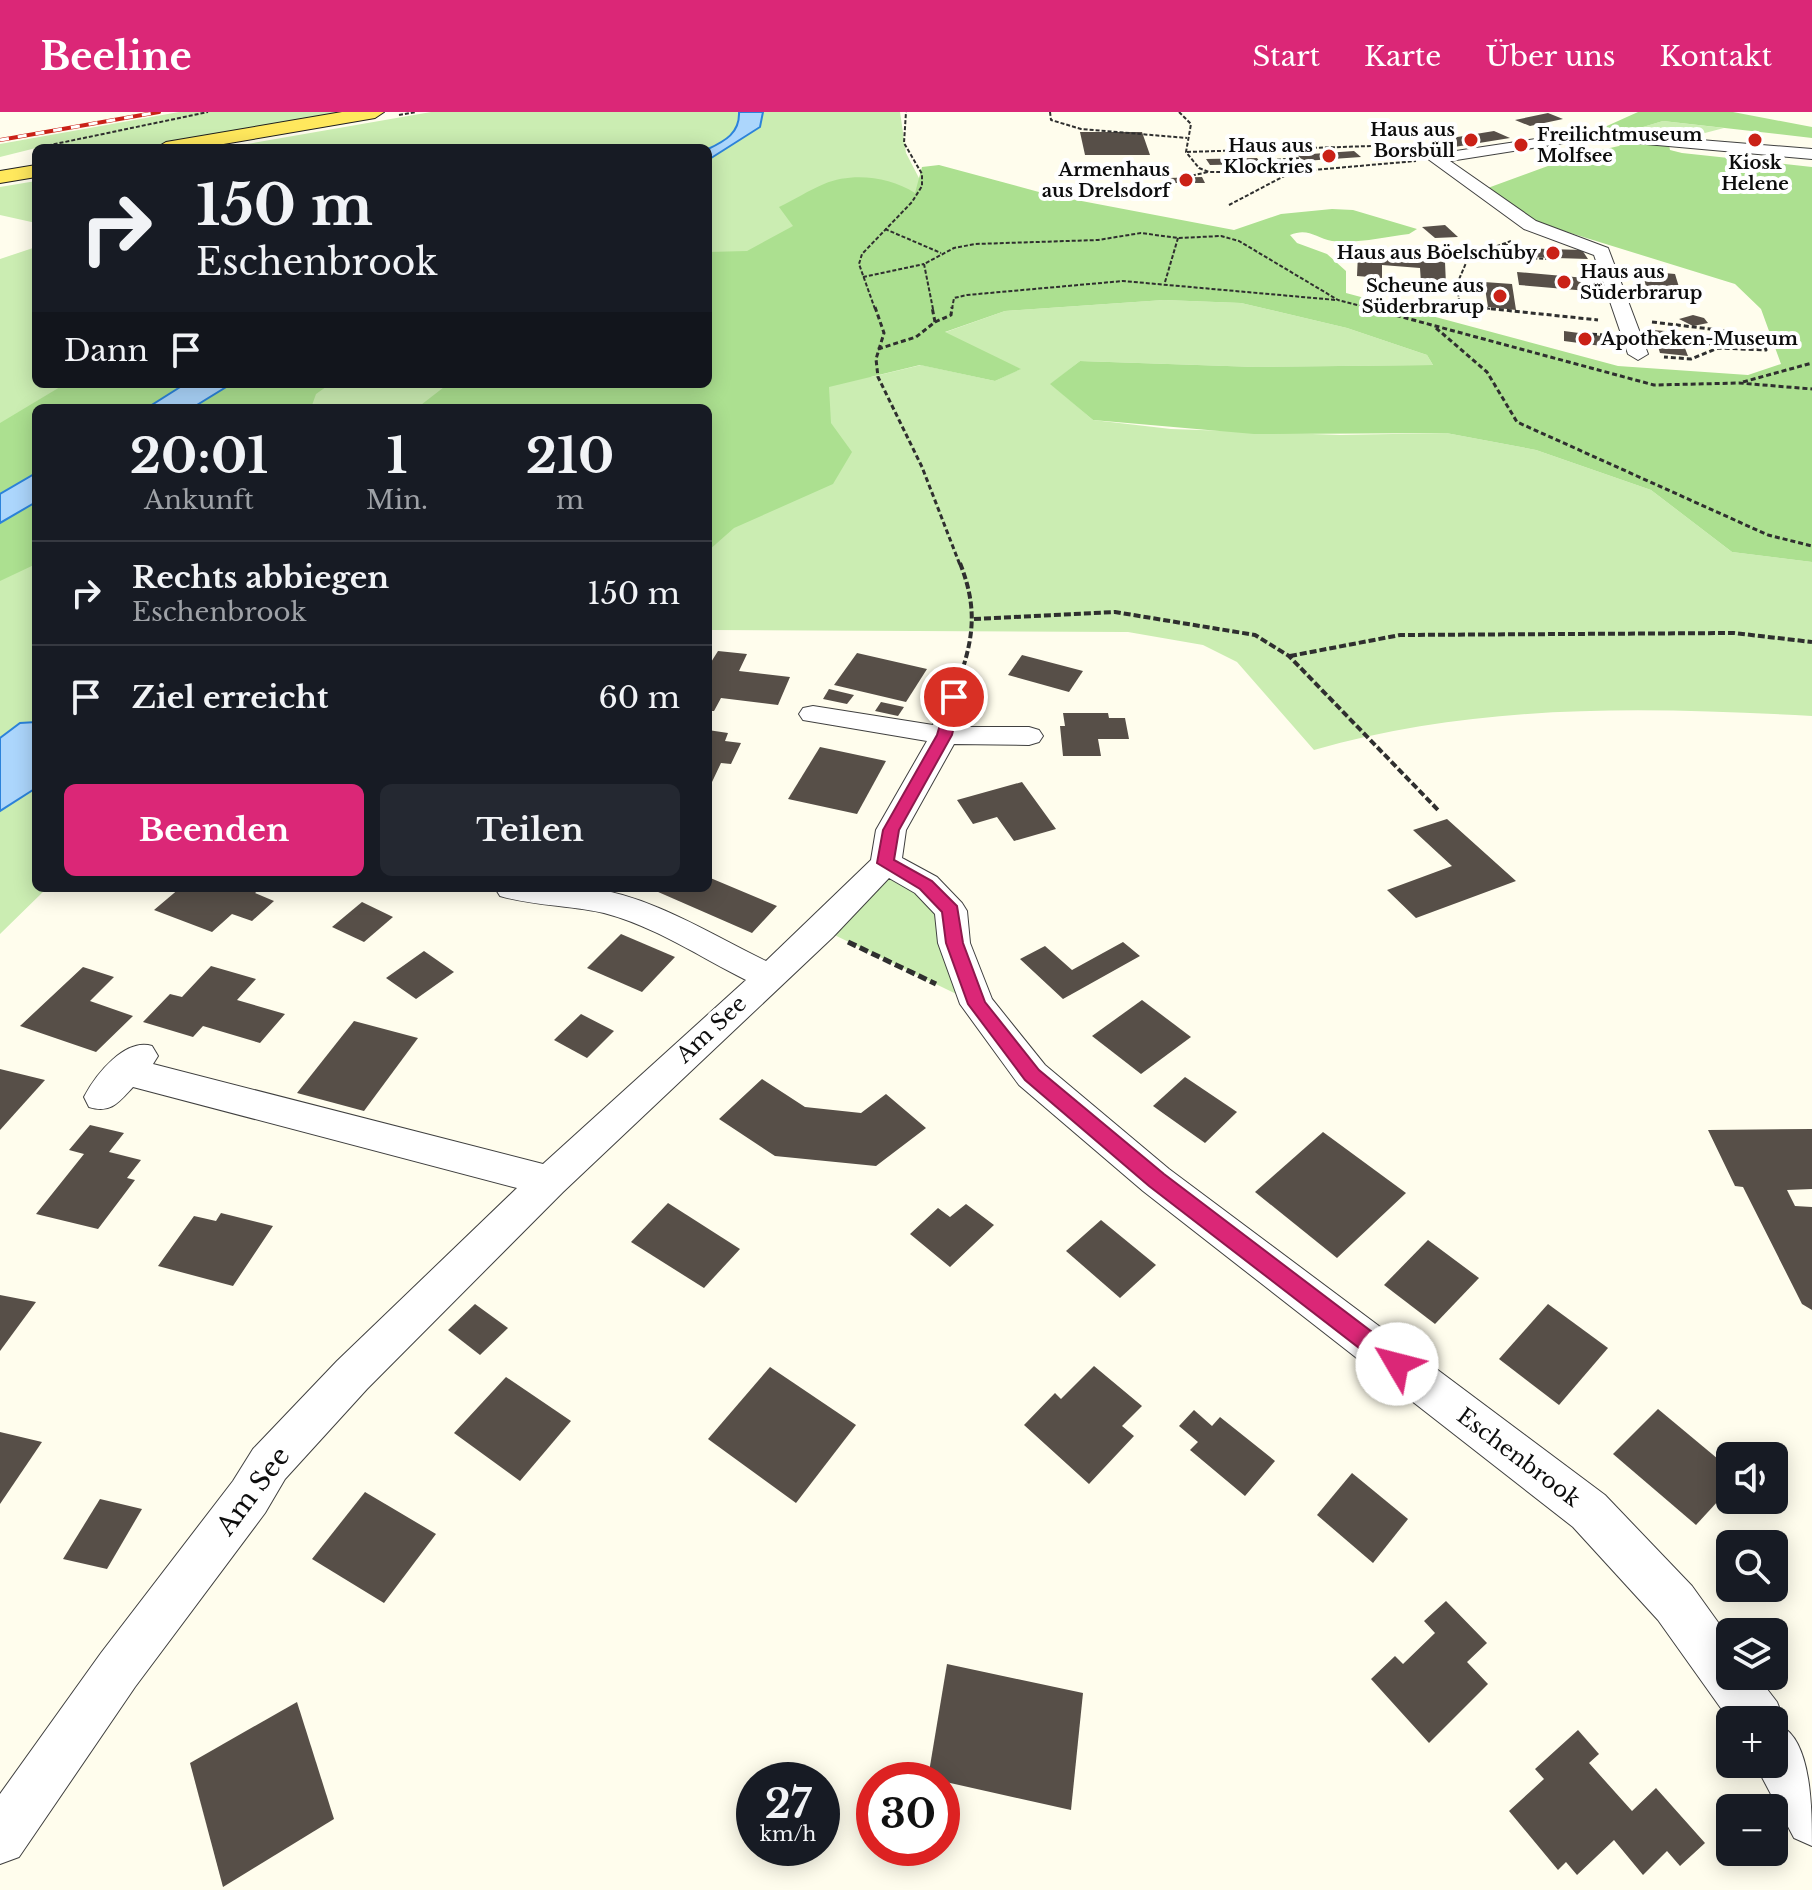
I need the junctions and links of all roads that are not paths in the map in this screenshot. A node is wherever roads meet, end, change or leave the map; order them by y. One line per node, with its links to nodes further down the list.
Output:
1 (375, 112): 2 (main road)
2 (189, 144)
3 (1812, 154): 6 (street)
4 (32, 172): 5 (main road)
5 (0, 177)
6 (1638, 354)
7 (954, 697): 9 (street)
8 (813, 714): 9 (street)
9 (944, 735): 10 (street); 11 (street)
10 (1029, 736)
11 (886, 863): 13 (street, Am See); 16 (street, Eschenbrook)
12 (528, 892): 13 (street, Am See)
13 (768, 976): 15 (street, Am See)
14 (124, 1073): 15 (street)
15 (550, 1181): 19 (street, Am See)
16 (1749, 1706)
17 (1788, 1775): 18 (street)
18 (1812, 1820)
19 (0, 1838)

